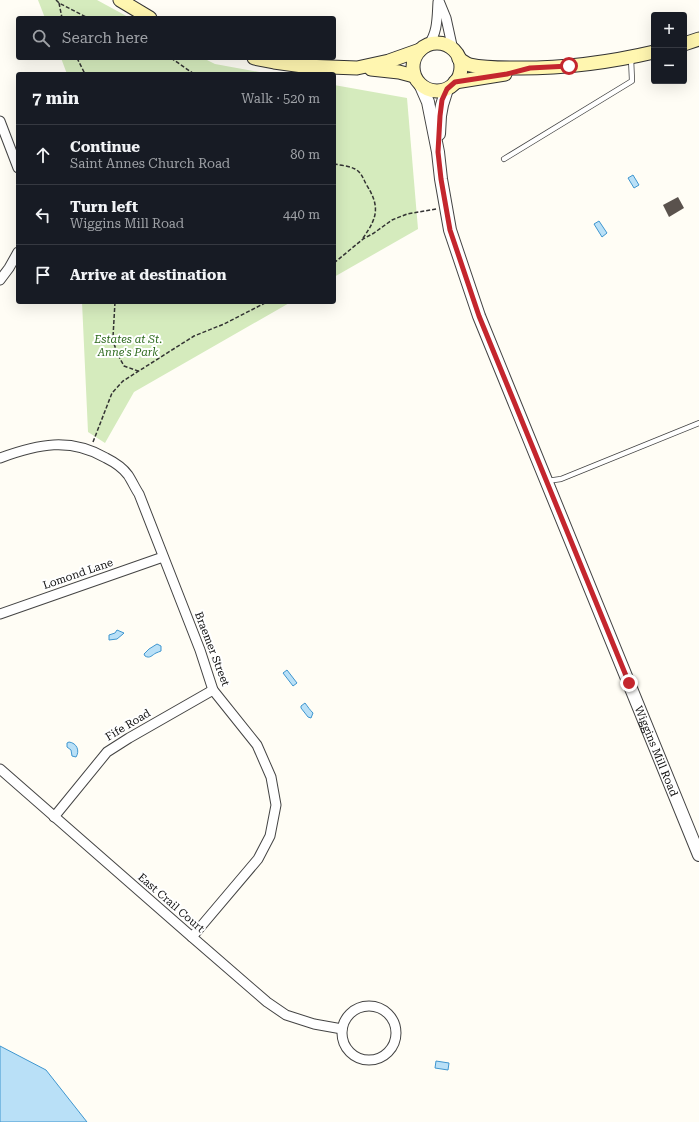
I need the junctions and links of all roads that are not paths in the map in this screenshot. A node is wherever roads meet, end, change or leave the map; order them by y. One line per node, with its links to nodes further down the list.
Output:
1 (120, 0): 3 (main road)
2 (438, 0): 6 (street); 8 (street)
3 (147, 16)
4 (699, 39): 5 (main road)
5 (687, 43)
6 (424, 47): 8 (main road); 11 (main road); 13 (main road)
7 (651, 53): 9 (main road)
8 (456, 55): 12 (main road); 14 (main road)
9 (631, 58): 12 (main road); 18 (lane)
10 (264, 60): 11 (main road)
11 (357, 68): 13 (main road)
12 (530, 68): 14 (main road)
13 (418, 81): 14 (main road); 17 (street, Wiggins Mill Road)
14 (451, 86): 17 (street, Wiggins Mill Road)
15 (0, 121): 16 (street)
16 (2, 133): 19 (street)
17 (438, 152): 24 (street, Wiggins Mill Road)
18 (504, 158)
19 (16, 164)
20 (16, 256): 21 (street)
21 (0, 280)
22 (699, 423): 24 (lane)
23 (0, 458): 25 (street, Braemer Street)
24 (547, 481): 30 (street, Wiggins Mill Road)
25 (163, 557): 26 (street, Lomond Lane); 27 (street, Braemer Street)
26 (0, 614)
27 (213, 690): 29 (street, Fife Road); 31 (street, Braemer Street)
28 (0, 769): 29 (street, East Crail Court)
29 (54, 817): 31 (street, East Crail Court)
30 (699, 855)
31 (192, 937): 32 (street, East Crail Court)
32 (342, 1029): 32 (street)

